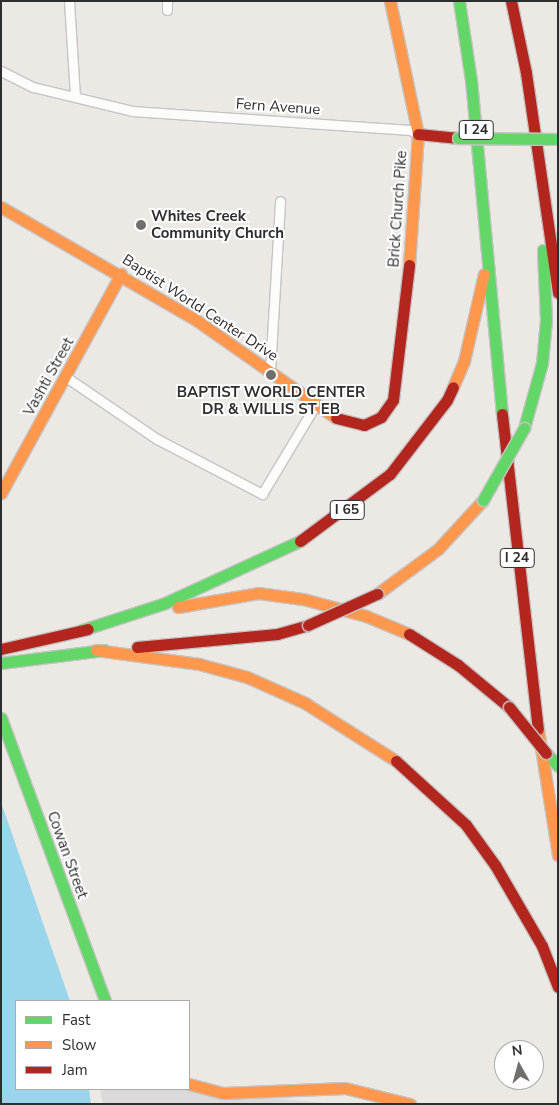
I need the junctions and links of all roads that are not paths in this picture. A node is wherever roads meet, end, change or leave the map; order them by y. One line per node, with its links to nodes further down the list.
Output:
1 (69, 1): 6 (street)
2 (390, 1): 7 (main road, Brick Church Pike)
3 (459, 1): 12 (main road, I 24)
4 (512, 1): 9 (main road)
5 (1, 71): 6 (street, Fern Avenue)
6 (75, 96): 7 (street, Fern Avenue)
7 (418, 134): 8 (main road, Fern Avenue, bridge); 18 (main road, Brick Church Pike)
8 (556, 139)
9 (541, 196): 14 (main road); 22 (main road, bridge)
10 (280, 201): 15 (street)
11 (1, 207): 13 (main road, Baptist World Center Drive)
12 (486, 260): 20 (main road, I 65); 26 (main road, I 24)
13 (121, 274): 15 (main road, Baptist World Center Drive); 16 (main road, Vashti Street)
14 (558, 293)
15 (270, 371): 17 (main road, Baptist World Center Drive)
16 (66, 377): 17 (street); 19 (main road, Vashti Street)
17 (316, 404): 18 (main road, Baptist World Center Drive)
18 (381, 417)
19 (1, 493)
20 (79, 631): 21 (main road, I 65); 25 (main road, bridge)
21 (1, 649)
22 (96, 650): 23 (main road); 27 (main road)
23 (1, 663)
24 (1, 718): 28 (main road, Cowan Street)
25 (558, 766)
26 (558, 855)
27 (558, 986)
28 (105, 1000)
29 (190, 1084): 30 (main road)
30 (410, 1104)

